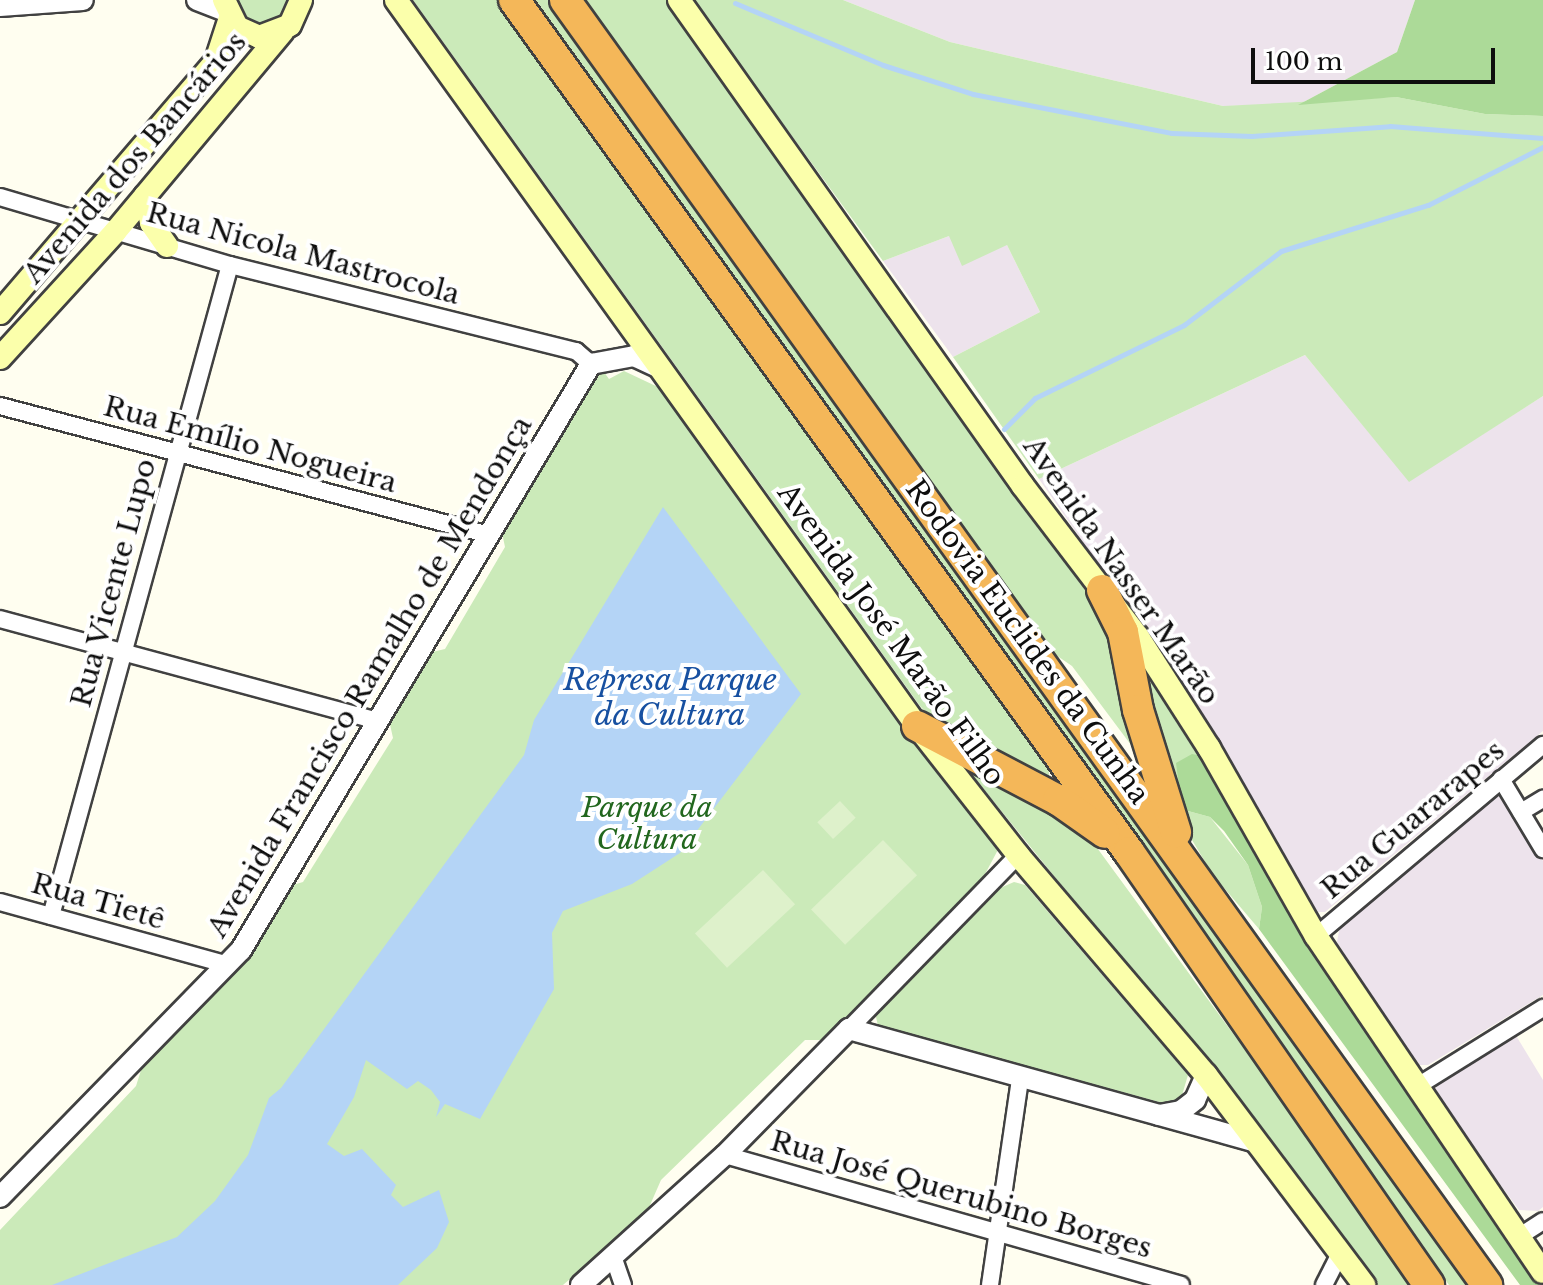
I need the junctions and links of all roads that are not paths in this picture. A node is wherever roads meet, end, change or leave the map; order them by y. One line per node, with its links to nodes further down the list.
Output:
1 (83, 0): 8 (street)
2 (197, 0): 9 (street)
3 (396, 0): 20 (main road, Avenida José Marão Filho)
4 (514, 0): 34 (highway, Rodovia Euclides da Cunha)
5 (565, 0): 36 (highway, Rodovia Euclides da Cunha)
6 (679, 0): 24 (main road, Avenida Nasser Marão)
7 (304, 2): 10 (main road, Avenida dos Bancários)
8 (0, 6)
9 (227, 10): 10 (main road); 13 (main road, Avenida dos Bancários)
10 (282, 32): 11 (main road, Avenida dos Bancários)
11 (145, 196): 14 (main road, Avenida dos Bancários); 15 (main road)
12 (0, 197): 13 (street, Rua Nicola Mastrocola)
13 (80, 222): 14 (street, Rua Nicola Mastrocola); 17 (main road, Avenida dos Bancários)
14 (115, 232): 15 (street, Rua Nicola Mastrocola); 18 (main road, Avenida dos Bancários)
15 (167, 246): 16 (street, Rua Nicola Mastrocola)
16 (230, 265): 19 (street, Rua Nicola Mastrocola); 22 (street, Rua Vicente Lupo)
17 (0, 313)
18 (0, 358)
19 (591, 364): 20 (street); 23 (street, Avenida Francisco Ramalho de Mendonça)
20 (658, 367): 28 (main road, Avenida José Marão Filho)
21 (0, 406): 22 (street, Rua Emílio Nogueira)
22 (176, 453): 23 (street, Rua Emílio Nogueira); 26 (street, Rua Vicente Lupo)
23 (486, 534): 27 (street, Avenida Francisco Ramalho de Mendonça)
24 (1102, 590): 36 (highway); 39 (main road, Avenida Nasser Marão)
25 (0, 619): 26 (street)
26 (124, 650): 27 (street); 38 (street, Rua Vicente Lupo)
27 (378, 721): 40 (street, Avenida Francisco Ramalho de Mendonça)
28 (917, 726): 34 (highway); 35 (main road, Avenida José Marão Filho)
29 (1543, 745): 30 (street, Rua Guararapes)
30 (1501, 779): 32 (street); 39 (street, Rua Guararapes)
31 (1543, 799): 32 (street)
32 (1521, 812): 33 (street)
33 (1543, 849)
34 (1129, 852): 62 (highway, Rodovia Euclides da Cunha)
35 (1018, 855): 42 (street); 43 (main road, Avenida José Marão Filho)
36 (1189, 868): 63 (highway, Rodovia Euclides da Cunha)
37 (0, 902): 38 (street, Rua Tietê)
38 (51, 916): 40 (street, Rua Tietê)
39 (1316, 936): 45 (main road, Avenida Nasser Marão)
40 (228, 965): 49 (street, Avenida Francisco Ramalho de Mendonça)
41 (1543, 1008): 45 (street)
42 (849, 1029): 44 (street); 48 (street)
43 (1206, 1075): 46 (street); 47 (main road, Avenida José Marão Filho)
44 (1020, 1080): 46 (street); 51 (street)
45 (1416, 1087): 52 (main road, Avenida Nasser Marão)
46 (1152, 1116): 47 (street)
47 (1257, 1142): 53 (main road, Avenida José Marão Filho)
48 (725, 1155): 51 (street, Rua José Querubino Borges); 54 (street)
49 (4, 1188)
50 (1543, 1221): 52 (street)
51 (995, 1233): 58 (street); 59 (street, Rua José Querubino Borges)
52 (1520, 1236): 55 (main road, Avenida Nasser Marão)
53 (1341, 1252): 60 (street); 61 (main road, Avenida José Marão Filho)
54 (614, 1259): 56 (street); 57 (street)
55 (1543, 1272)
56 (581, 1285)
57 (623, 1285)
58 (990, 1285)
59 (1181, 1285)
60 (1324, 1285)
61 (1364, 1285)
62 (1429, 1285)
63 (1487, 1285)

